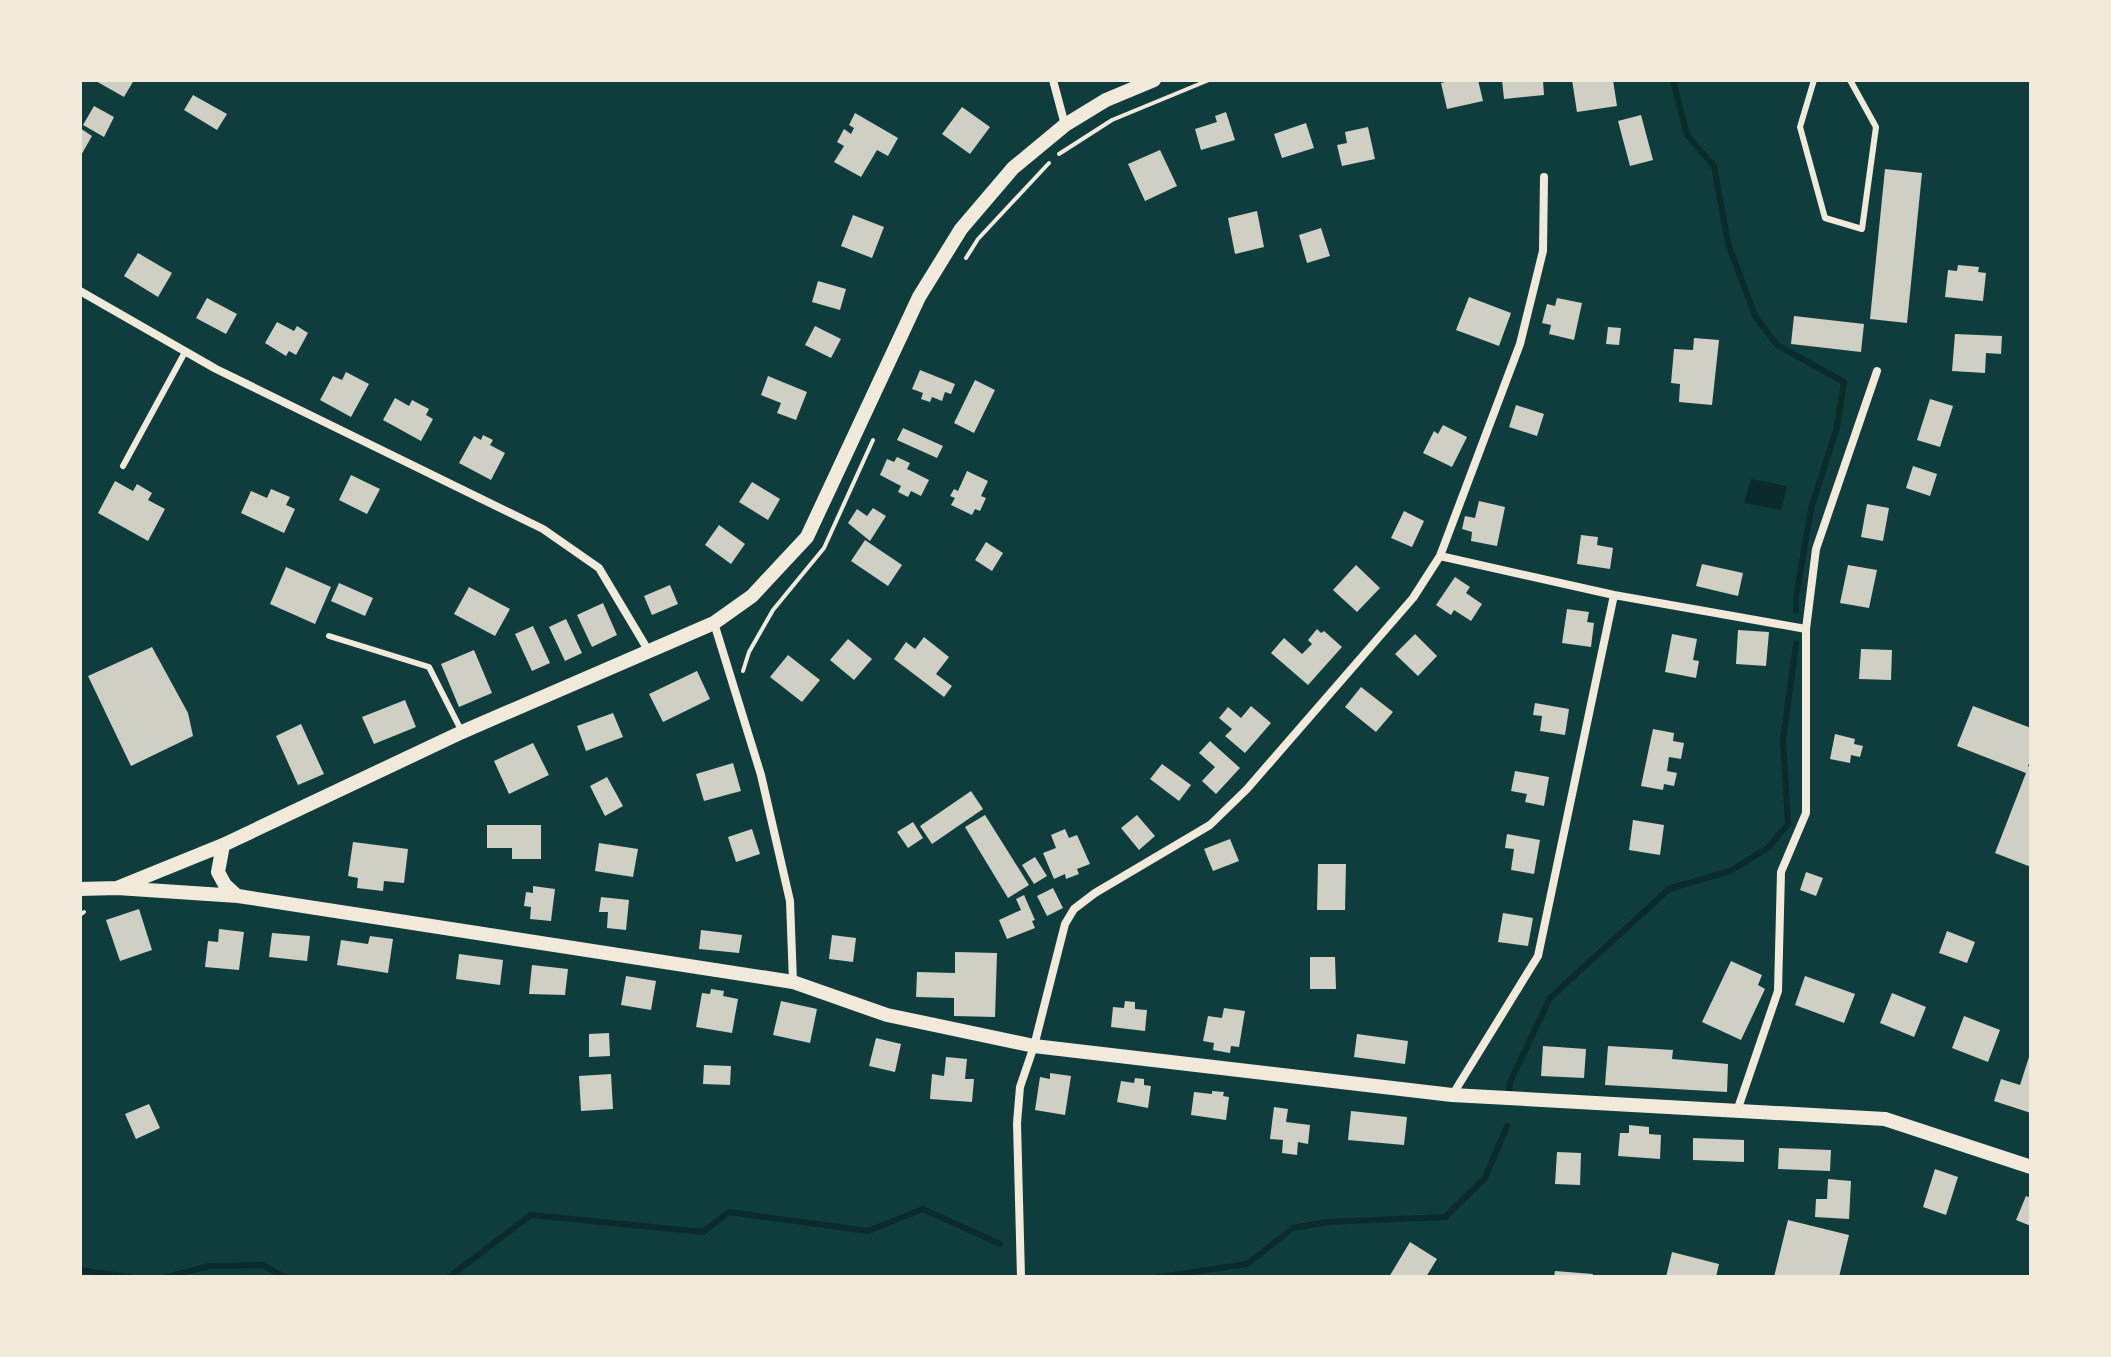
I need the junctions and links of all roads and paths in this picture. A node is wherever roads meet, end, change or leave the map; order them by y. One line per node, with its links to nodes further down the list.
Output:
1 (1053, 80): 6 (street)
2 (1154, 80): 6 (street)
3 (1209, 80): 8 (path)
4 (1814, 80): 5 (lane)
5 (1850, 80)
6 (1065, 125): 16 (street)
7 (1544, 177): 14 (street)
8 (961, 265)
9 (80, 291): 10 (street)
10 (185, 352): 13 (lane); 19 (street)
11 (1877, 371): 17 (street)
12 (877, 433): 20 (path)
13 (123, 466)
14 (1440, 556): 15 (street); 27 (street)
15 (1614, 595): 17 (street); 28 (street)
16 (714, 623): 19 (street); 26 (street)
17 (1806, 629): 29 (street)
18 (329, 636): 21 (lane)
19 (648, 650): 21 (street)
20 (741, 677)
21 (462, 732): 22 (street)
22 (223, 845): 23 (street); 25 (street)
23 (117, 888): 24 (street); 25 (street)
24 (80, 889)
25 (238, 896): 26 (street)
26 (793, 982): 27 (street)
27 (1034, 1046): 28 (street); 31 (street)
28 (1452, 1095): 29 (street)
29 (1736, 1112): 30 (street)
30 (2031, 1167)
31 (1021, 1277)

